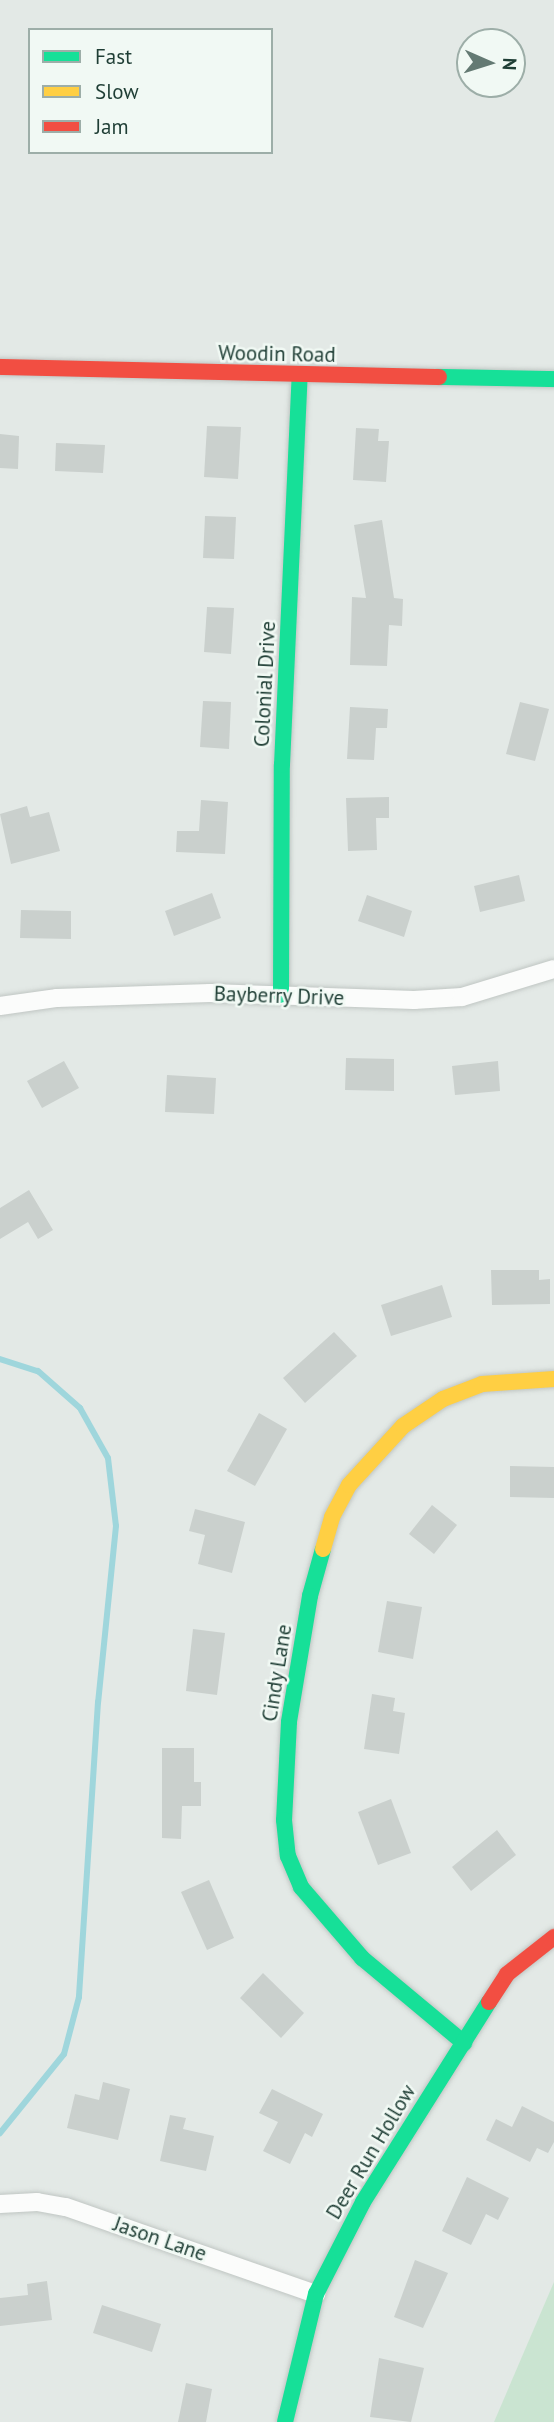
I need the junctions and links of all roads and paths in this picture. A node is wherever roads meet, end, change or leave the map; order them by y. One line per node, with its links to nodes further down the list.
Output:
1 (0, 367): 2 (street, Woodin Road)
2 (300, 375): 3 (street, Woodin Road); 5 (street, Colonial Drive)
3 (554, 379)
4 (554, 969): 5 (street, Bayberry Drive)
5 (281, 995): 6 (street, Bayberry Drive)
6 (0, 1006)
7 (554, 1379): 9 (street, Cindy Lane)
8 (554, 1937): 9 (street, Deer Run Hollow)
9 (464, 2043): 11 (street, Deer Run Hollow)
10 (1, 2202): 11 (street, Jason Lane)
11 (316, 2294): 12 (street, Deer Run Hollow)
12 (285, 2422)

